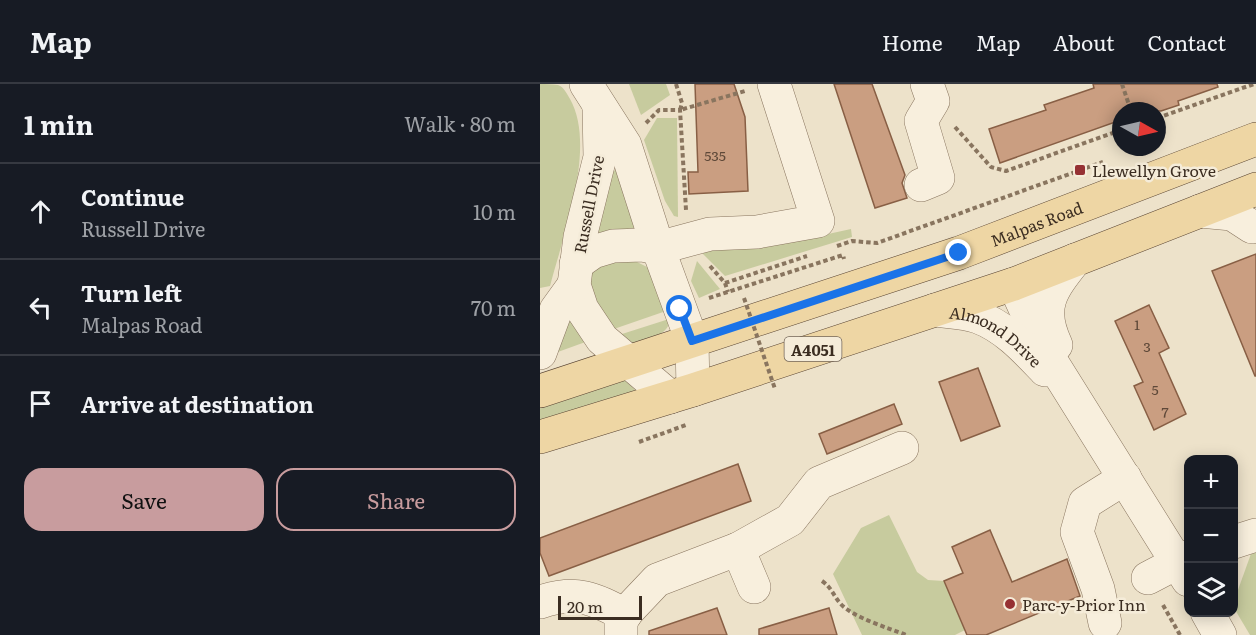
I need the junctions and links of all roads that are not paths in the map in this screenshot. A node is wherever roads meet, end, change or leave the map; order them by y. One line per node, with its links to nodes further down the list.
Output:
1 (765, 86): 10 (street)
2 (930, 93): 5 (street)
3 (593, 96): 10 (street, Russell Drive); 13 (street, Russell Drive)
4 (1256, 139): 9 (main road, Malpas Road)
5 (921, 184)
6 (1256, 189): 7 (main road, A4051)
7 (1200, 211): 8 (street); 11 (main road, A4051)
8 (1256, 226)
9 (999, 238): 12 (main road); 15 (main road, Malpas Road)
10 (672, 244): 13 (street, Russell Drive); 15 (street, Russell Drive)
11 (1075, 260): 12 (main road, A4051); 20 (street, Almond Drive)
12 (1014, 284): 14 (main road, A4051); 20 (street, Almond Drive)
13 (562, 290): 16 (street, Russell Drive); 17 (street)
14 (935, 310): 19 (main road, A4051); 20 (street, Almond Drive)
15 (692, 341): 17 (main road, Malpas Road); 19 (street, Russell Drive)
16 (540, 353)
17 (630, 362): 18 (main road, Malpas Road); 19 (street)
18 (540, 391)
19 (681, 393): 21 (main road, A4051)
20 (1095, 428): 23 (street, Almond Drive)
21 (540, 437)
22 (902, 448): 26 (street)
23 (1125, 478): 27 (street, Almond Drive); 33 (street)
24 (1256, 535): 25 (street)
25 (1238, 540)
26 (738, 549): 30 (street); 34 (street)
27 (1184, 564)
28 (1184, 565): 29 (street)
29 (1148, 578)
30 (754, 587)
31 (540, 602): 34 (street)
32 (1210, 617): 35 (street)
33 (1105, 623)
34 (623, 625)
35 (1220, 635)

